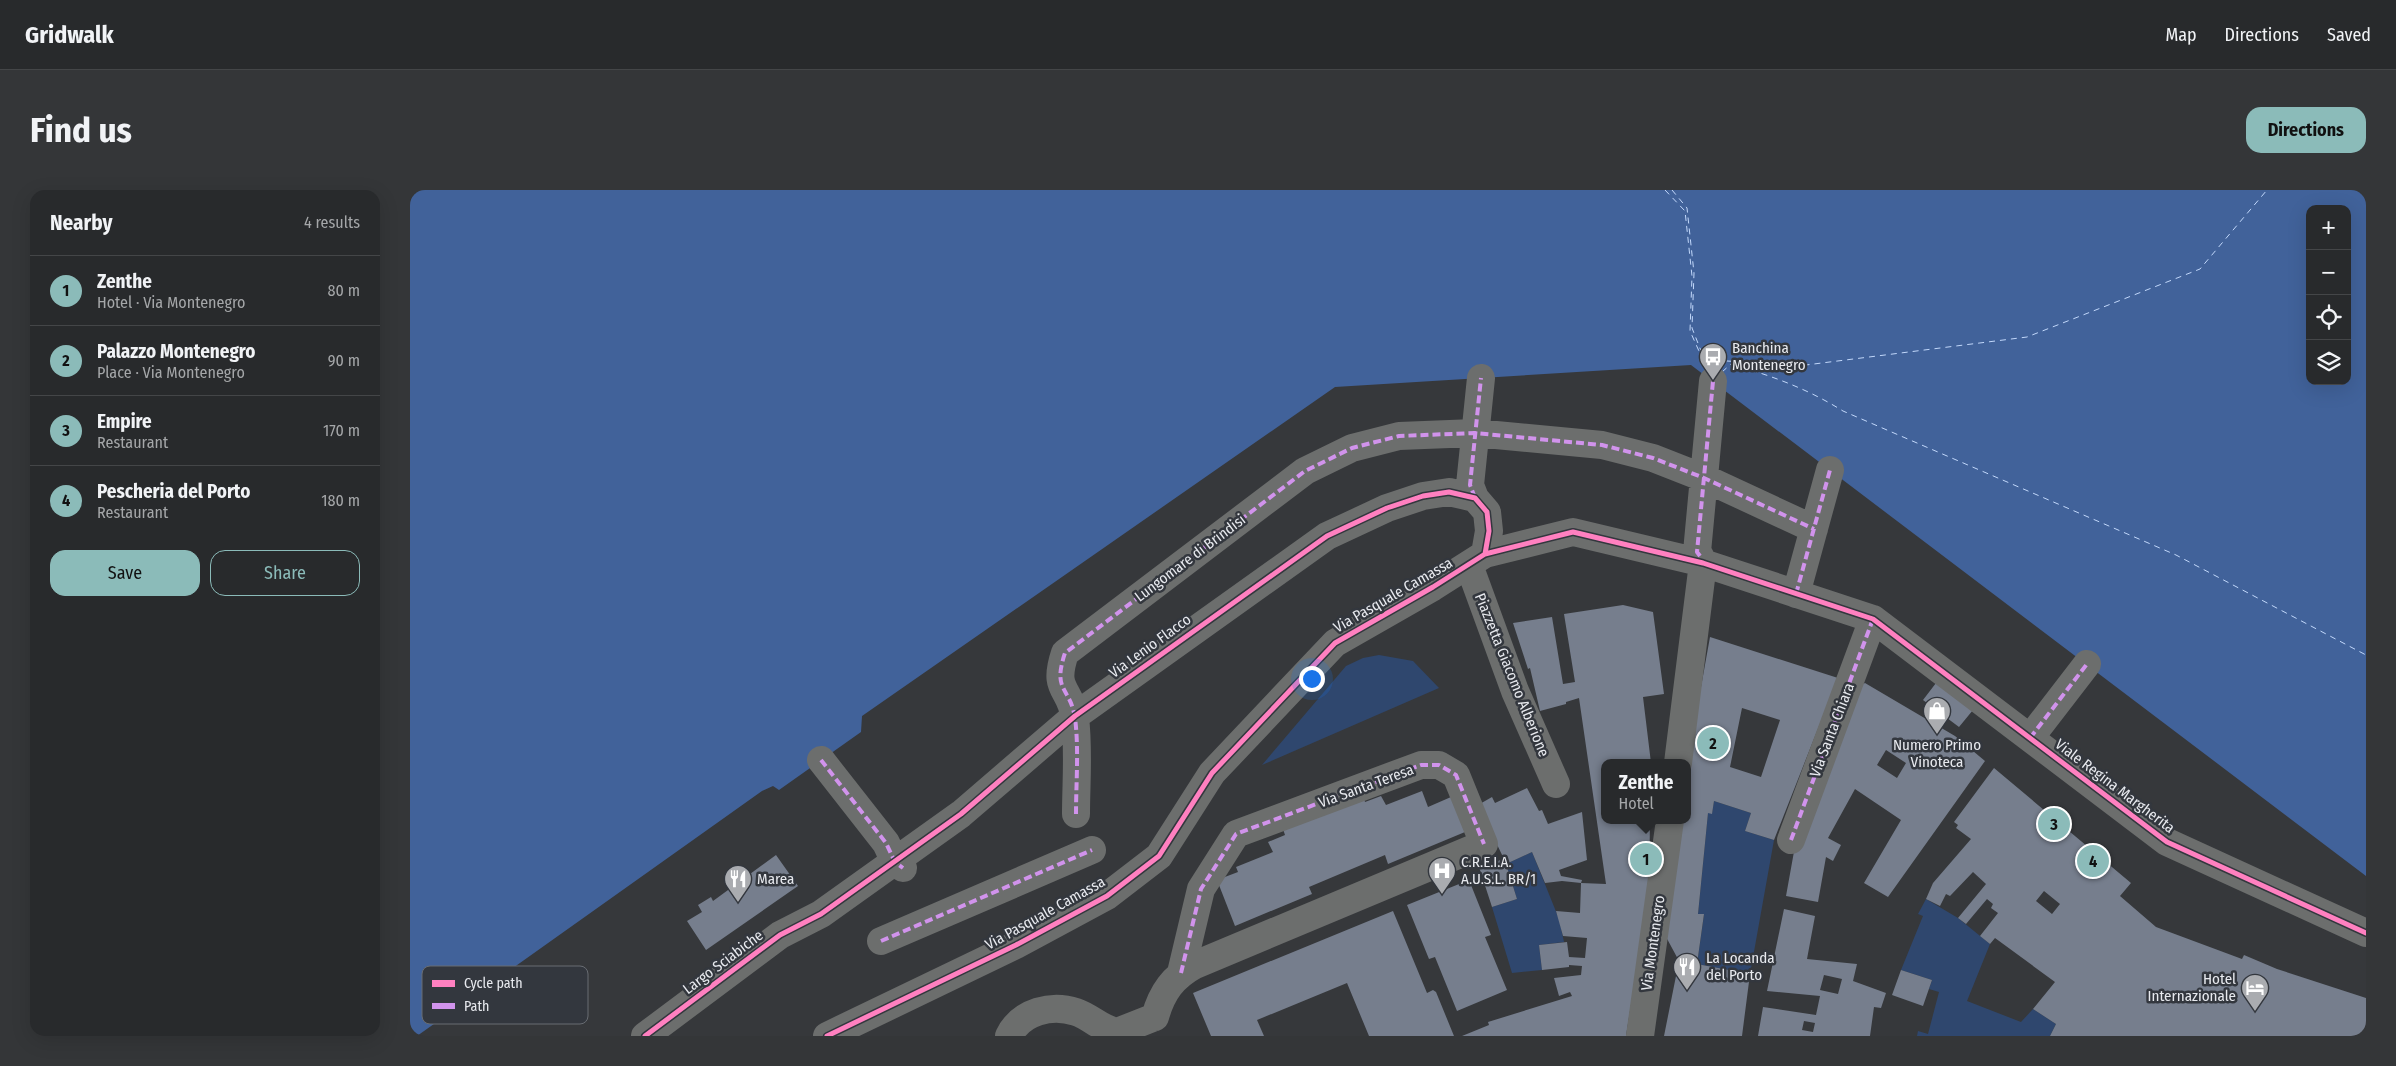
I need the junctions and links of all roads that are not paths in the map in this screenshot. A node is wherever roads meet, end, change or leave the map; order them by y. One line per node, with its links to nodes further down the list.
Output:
1 (1481, 378): 3 (street)
2 (1712, 381): 5 (street)
3 (1475, 433): 5 (street, Lungomare di Brindisi); 6 (street); 13 (street, Lungomare di Brindisi)
4 (1830, 470): 7 (street)
5 (1704, 478): 7 (street, Lungomare di Brindisi); 9 (street)
6 (1474, 498): 8 (street); 13 (street, Via Lenio Flacco)
7 (1814, 529): 10 (street)
8 (1477, 560): 9 (street, Via Pasquale Camassa); 17 (street, Piazzetta Giacomo Alberione); 29 (street, Via Pasquale Camassa)
9 (1701, 560): 10 (street, Viale Regina Margherita); 15 (street)
10 (1796, 594): 11 (street, Viale Regina Margherita)
11 (1873, 620): 14 (street, Viale Regina Margherita); 20 (street, Via Santa Chiara)
12 (2086, 664): 14 (street)
13 (1075, 716): 18 (street, Lungomare di Brindisi); 22 (street, Via Lenio Flacco)
14 (2030, 738): 24 (street, Viale Regina Margherita)
15 (1678, 759)
16 (822, 760): 22 (street)
17 (1556, 784)
18 (1076, 814)
19 (1669, 824): 31 (street, Via Montenegro)
20 (1791, 840)
21 (1092, 850): 25 (street)
22 (899, 865): 23 (street, Via Lenio Flacco)
23 (821, 914): 28 (street, Largo Sciabiche)
24 (2366, 934)
25 (881, 941)
26 (1181, 973): 26 (street, Via Santa Teresa); 27 (street, Via Santa Teresa)
27 (1159, 1026): 30 (street)
28 (644, 1036)
29 (826, 1036)
30 (1009, 1036)
31 (1640, 1036)

